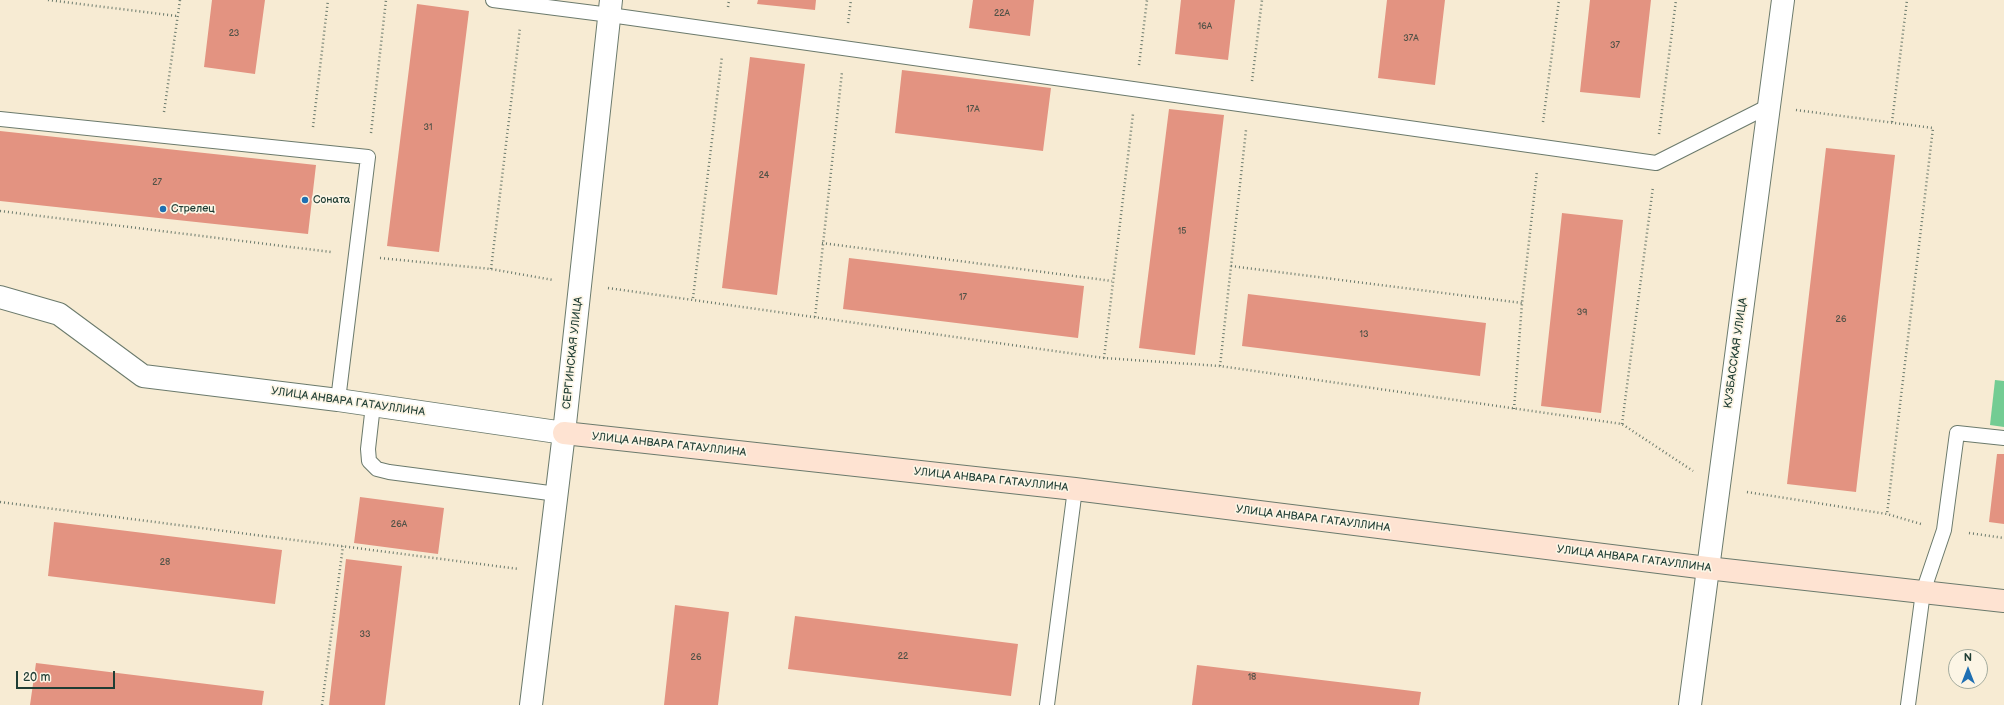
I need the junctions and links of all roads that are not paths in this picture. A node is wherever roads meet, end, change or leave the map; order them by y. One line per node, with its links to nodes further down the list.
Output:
1 (493, 0): 3 (lane)
2 (1783, 0): 4 (street, КУЗБАССКАЯ УЛИЦА)
3 (610, 7): 4 (lane); 9 (street, СЕРГИНСКАЯ УЛИЦА)
4 (1770, 106): 13 (street, КУЗБАССКАЯ УЛИЦА)
5 (0, 119): 7 (lane)
6 (0, 297): 7 (street, УЛИЦА АНВАРА ГАТАУЛЛИНА)
7 (338, 400): 8 (street, УЛИЦА АНВАРА ГАТАУЛЛИНА)
8 (373, 405): 9 (street, УЛИЦА АНВАРА ГАТАУЛЛИНА); 12 (lane)
9 (564, 433): 11 (street, УЛИЦА АНВАРА ГАТАУЛЛИНА); 12 (street, СЕРГИНСКАЯ УЛИЦА)
10 (2004, 438): 14 (lane)
11 (1075, 489): 13 (street, УЛИЦА АНВАРА ГАТАУЛЛИНА); 17 (lane)
12 (557, 494): 16 (street, СЕРГИНСКАЯ УЛИЦА)
13 (1707, 568): 14 (street, УЛИЦА АНВАРА ГАТАУЛЛИНА); 18 (street, КУЗБАССКАЯ УЛИЦА)
14 (1923, 592): 15 (street, УЛИЦА АНВАРА ГАТАУЛЛИНА); 19 (lane)
15 (2004, 601)
16 (531, 705)
17 (1047, 705)
18 (1690, 705)
19 (1908, 705)

